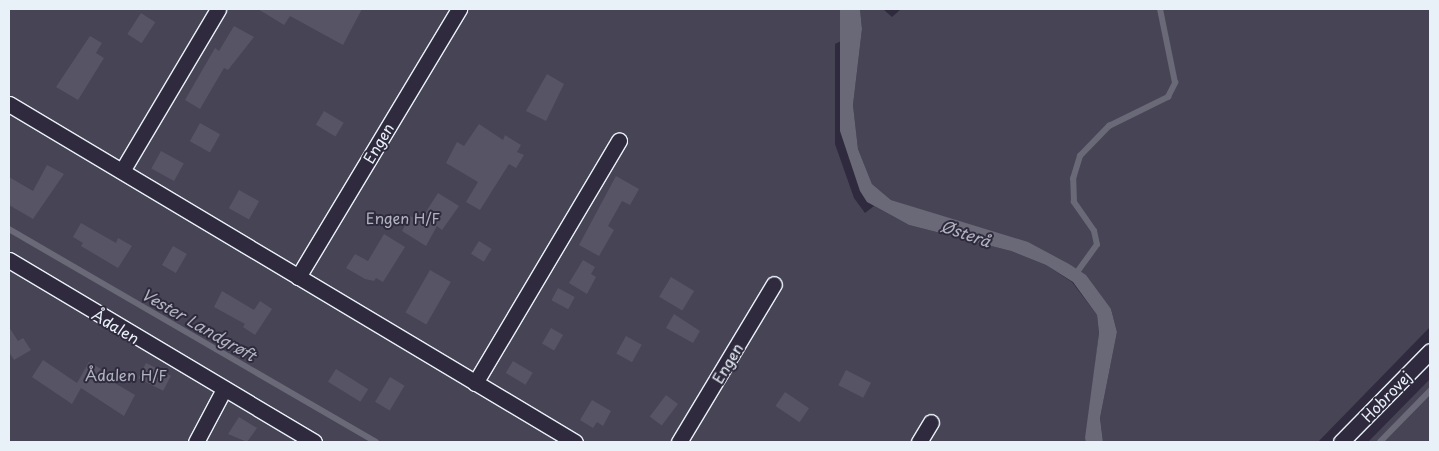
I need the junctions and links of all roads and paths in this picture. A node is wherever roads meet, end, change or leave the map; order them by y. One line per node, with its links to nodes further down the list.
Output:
1 (218, 9): 5 (street)
2 (459, 9): 7 (street, Engen)
3 (9, 104): 5 (street)
4 (619, 140): 10 (street)
5 (122, 171): 7 (street)
6 (9, 260): 11 (street, Ådalen)
7 (298, 277): 10 (street)
8 (774, 284): 16 (street, Engen)
9 (1430, 351): 18 (street, Hobrovej)
10 (475, 384): 15 (street)
11 (223, 391): 13 (street); 14 (street, Ådalen)
12 (931, 422): 17 (street)
13 (196, 442)
14 (314, 442)
15 (575, 442)
16 (679, 442)
17 (919, 442)
18 (1341, 442)

